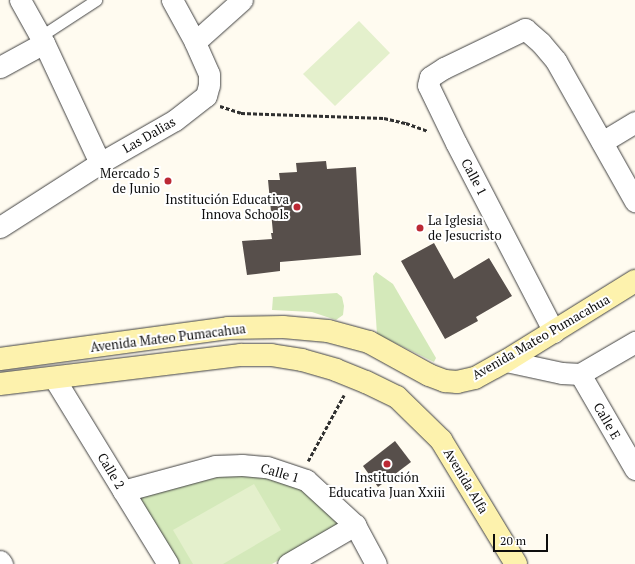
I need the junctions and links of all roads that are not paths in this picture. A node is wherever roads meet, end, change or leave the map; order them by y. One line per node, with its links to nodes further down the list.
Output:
1 (20, 0): 5 (street)
2 (96, 0): 5 (lane)
3 (172, 0): 6 (street, Las Dalias)
4 (242, 0): 6 (street)
5 (42, 40): 7 (street); 10 (street)
6 (195, 42): 10 (street, Las Dalias)
7 (0, 67)
8 (635, 122): 9 (street)
9 (602, 142): 11 (street); 14 (street, Calle 1)
10 (100, 163): 12 (street, Las Dalias)
11 (635, 201)
12 (0, 227)
13 (635, 281): 14 (street, Avenida Mateo Pumacahua)
14 (554, 332): 17 (street, Avenida Mateo Pumacahua)
15 (635, 342): 18 (street)
16 (0, 359): 17 (street, Avenida Mateo Pumacahua)
17 (506, 361): 18 (street)
18 (580, 374): 22 (street, Calle E)
19 (54, 378): 20 (street, Avenida Mateo Pumacahua); 21 (street, Avenida Mateo Pumacahua); 23 (street, Calle 2)
20 (0, 384)
21 (441, 440): 30 (street, Avenida Alfa)
22 (635, 468)
23 (123, 491): 24 (street, Calle 1); 27 (street, Calle 2)
24 (355, 525): 28 (street); 29 (street, Calle 1)
25 (0, 561): 26 (street)
26 (2, 564)
27 (168, 564)
28 (288, 564)
29 (376, 564)
30 (516, 564)

